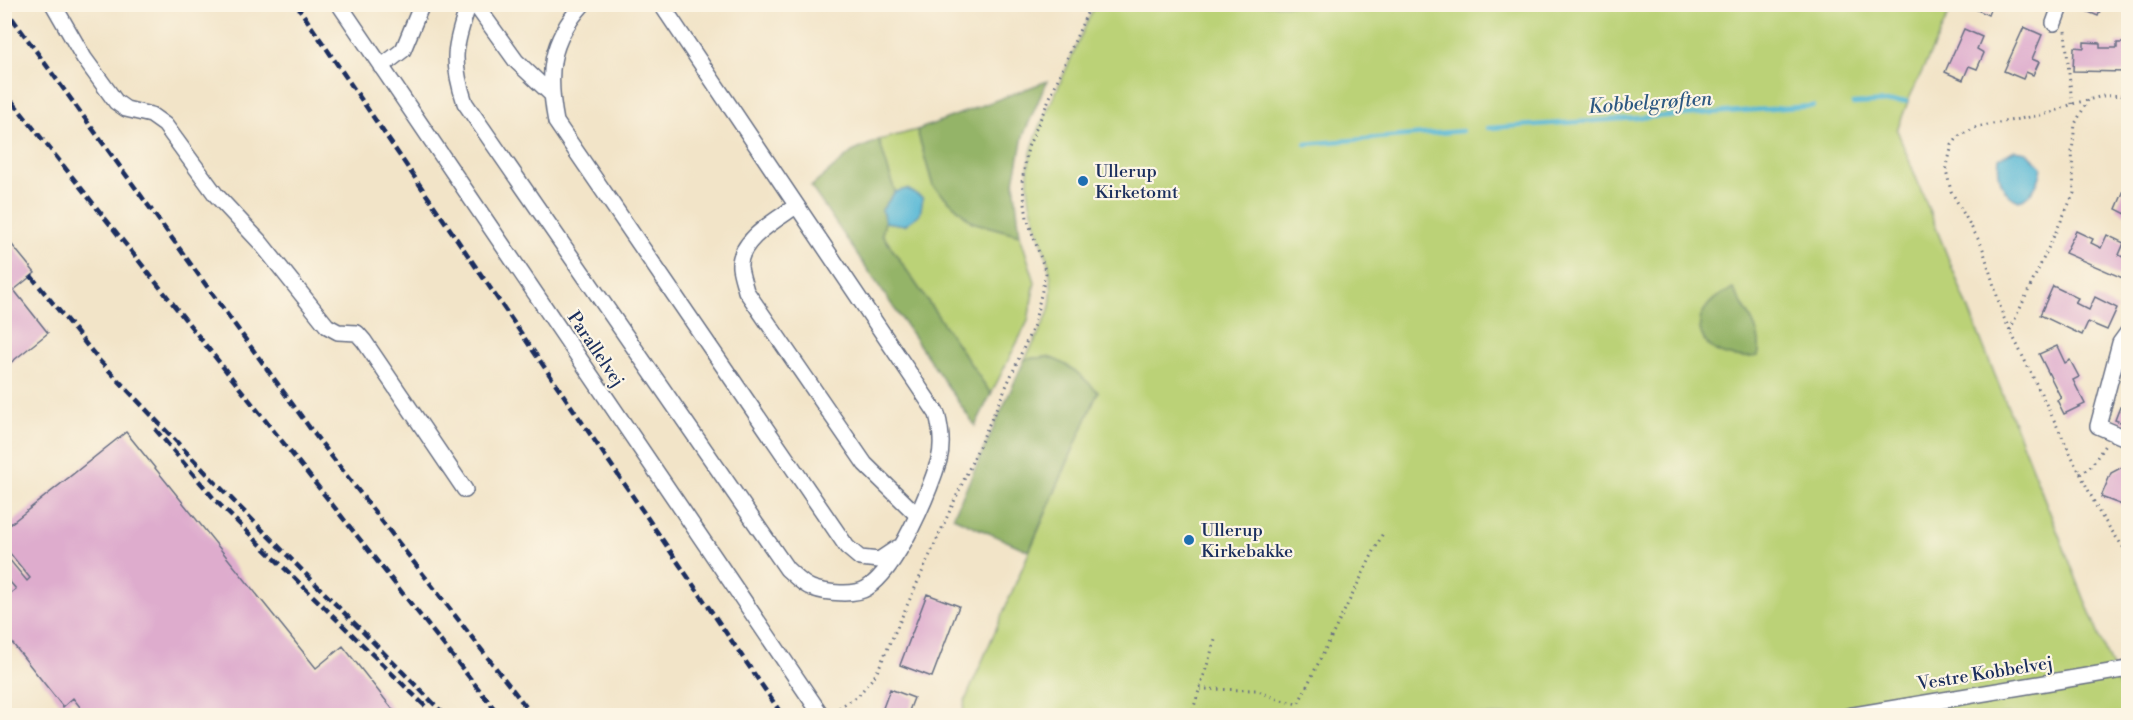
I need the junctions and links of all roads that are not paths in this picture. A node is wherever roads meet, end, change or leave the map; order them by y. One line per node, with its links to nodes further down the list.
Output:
1 (53, 4): 15 (street)
2 (339, 4): 10 (street, Parallelvej)
3 (422, 4): 10 (street)
4 (469, 4): 17 (street)
5 (475, 4): 11 (street)
6 (583, 4): 11 (street)
7 (661, 4): 12 (street)
8 (2061, 4): 9 (street)
9 (2054, 23)
10 (381, 67): 19 (street, Parallelvej)
11 (550, 93): 17 (street)
12 (796, 206): 16 (street); 16 (street)
13 (2128, 332): 14 (street)
14 (2128, 439)
15 (465, 490)
16 (916, 514): 17 (street)
17 (904, 543)
18 (2128, 669): 20 (street, Vestre Kobbelvej)
19 (822, 716)
20 (1848, 716)

